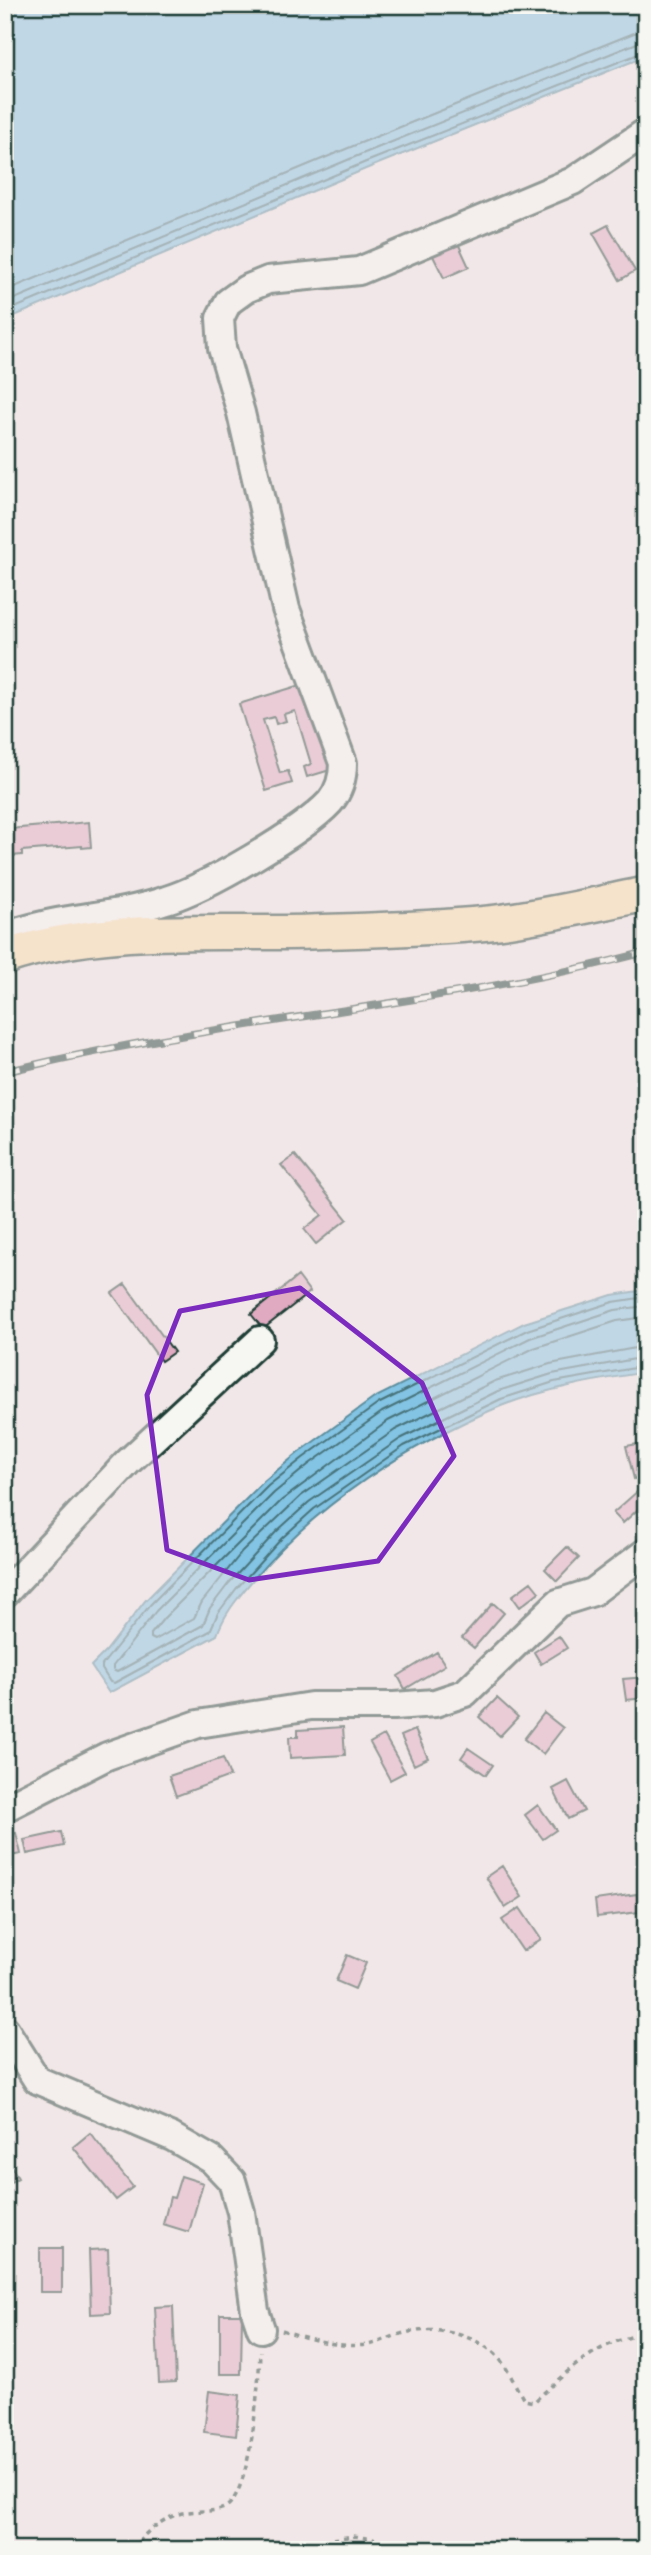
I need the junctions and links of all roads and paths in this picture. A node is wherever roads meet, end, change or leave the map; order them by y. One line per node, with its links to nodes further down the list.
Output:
1 (646, 132): 3 (street)
2 (646, 894): 4 (main road)
3 (5, 935)
4 (5, 957)
5 (260, 1340): 7 (street)
6 (646, 1552): 8 (street)
7 (5, 1593)
8 (5, 1808)
9 (5, 2029): 10 (street)
10 (261, 2329): 11 (path); 12 (path)
11 (646, 2334)
12 (132, 2550)
13 (285, 2550): 14 (path)
14 (387, 2550)

